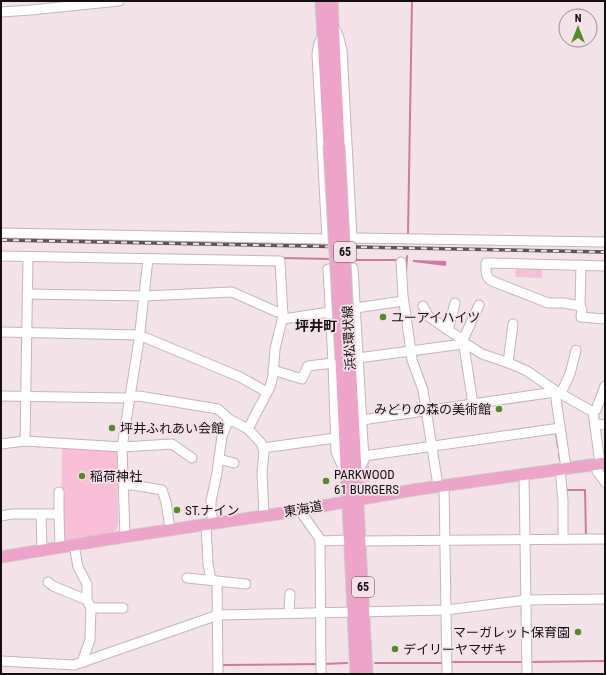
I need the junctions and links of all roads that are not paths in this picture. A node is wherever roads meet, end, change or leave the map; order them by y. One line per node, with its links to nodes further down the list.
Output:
1 (119, 1): 4 (street)
2 (321, 1): 6 (main road, 浜松環状線 / 65)
3 (332, 1): 5 (main road, 浜松環状線 / 65)
4 (1, 12)
5 (333, 26): 7 (main road, 浜松環状線 / 65); 9 (street)
6 (324, 35): 7 (main road, 浜松環状線 / 65); 10 (street)
7 (334, 145): 37 (main road, 浜松環状線 / 65, bridge)
8 (1, 233): 10 (street)
9 (352, 238): 10 (street); 11 (street)
10 (327, 239)
11 (605, 242)
12 (1, 256): 13 (street)
13 (28, 257): 14 (street); 18 (street)
14 (148, 259): 19 (street); 27 (street)
15 (401, 262): 20 (street)
16 (581, 265): 17 (street); 24 (street); 24 (street)
17 (605, 266)
18 (27, 294): 19 (street); 32 (street)
19 (144, 296): 27 (street); 33 (street)
20 (403, 301): 25 (street); 36 (street)
21 (455, 303): 30 (street)
22 (479, 305): 34 (street)
23 (423, 306): 30 (street)
24 (580, 306): 28 (street)
25 (355, 309): 26 (street); 26 (street); 37 (street)
26 (331, 312): 27 (street); 37 (street)
27 (283, 315): 39 (street)
28 (605, 319)
29 (513, 324): 38 (street)
30 (448, 330): 34 (street)
31 (1, 332): 32 (street)
32 (27, 333): 33 (street); 44 (street)
33 (139, 335): 41 (street); 45 (street)
34 (463, 342): 36 (street); 38 (street); 46 (street)
35 (576, 350): 42 (street)
36 (411, 352): 37 (street); 47 (street)
37 (346, 360): 39 (street); 50 (street); 55 (street); 67 (main road, 浜松環状線 / 65); 68 (main road, 浜松環状線 / 65)
38 (508, 363): 42 (street)
39 (274, 370): 41 (street)
40 (605, 386): 48 (street)
41 (267, 392): 54 (street)
42 (558, 392): 46 (street); 48 (street); 53 (street)
43 (1, 396): 44 (street)
44 (26, 397): 45 (street); 56 (street)
45 (130, 398): 49 (street); 58 (street)
46 (473, 404): 47 (street)
47 (426, 411): 50 (street); 59 (street)
48 (593, 412): 51 (street)
49 (229, 419): 54 (street); 63 (street)
50 (362, 420): 61 (street)
51 (595, 424): 52 (street); 65 (street)
52 (605, 425)
53 (560, 428): 59 (street); 66 (street)
54 (248, 429): 60 (street)
55 (335, 438): 60 (street); 67 (street)
56 (25, 441): 57 (street); 58 (street)
57 (1, 444)
58 (122, 447): 62 (street); 71 (street)
59 (432, 447): 61 (street); 72 (street)
60 (263, 448): 79 (street)
61 (364, 456): 68 (street)
62 (192, 458)
63 (219, 459): 64 (street); 81 (street)
64 (234, 463)
65 (601, 463): 66 (main road, 東海道); 70 (street)
66 (563, 468): 69 (main road, 東海道); 85 (street)
67 (345, 472): 75 (main road, 浜松環状線 / 65)
68 (357, 473): 74 (main road, 浜松環状線 / 65)
69 (524, 474): 72 (main road, 東海道); 84 (street)
70 (605, 482)
71 (123, 485): 82 (street); 83 (street)
72 (441, 486): 74 (main road, 東海道); 88 (street)
73 (59, 492): 78 (street)
74 (358, 499): 75 (main road, 東海道); 90 (main road, 浜松環状線 / 65)
75 (347, 501): 76 (main road, 東海道); 87 (main road, 浜松環状線 / 65)
76 (302, 509): 79 (main road, 東海道); 89 (street)
77 (41, 514): 78 (street); 80 (street); 93 (street)
78 (59, 514): 92 (street)
79 (264, 515): 81 (main road, 東海道)
80 (1, 516)
81 (210, 524): 82 (main road, 東海道); 96 (street)
82 (170, 529): 83 (main road, 東海道)
83 (125, 536): 91 (main road, 東海道)
84 (526, 539): 85 (street); 88 (street); 101 (street)
85 (563, 539): 86 (street)
86 (605, 539)
87 (349, 540): 89 (street); 105 (main road, 浜松環状線 / 65)
88 (445, 540): 90 (street); 104 (street)
89 (320, 541): 107 (street)
90 (361, 541): 106 (main road, 浜松環状線 / 65)
91 (74, 544): 92 (main road, 東海道); 102 (street)
92 (60, 547): 93 (main road, 東海道)
93 (42, 550): 94 (main road, 東海道)
94 (1, 556)
95 (187, 578): 96 (street)
96 (214, 580): 98 (street); 109 (street)
97 (48, 582): 102 (street)
98 (246, 584)
99 (290, 594): 108 (street)
100 (605, 599): 101 (street)
101 (526, 600): 104 (street); 118 (street)
102 (89, 604): 103 (street); 111 (street)
103 (123, 608)
104 (446, 610): 106 (street); 117 (street)
105 (352, 611): 106 (street); 107 (street); 115 (main road, 浜松環状線 / 65)
106 (364, 611): 116 (main road, 浜松環状線 / 65)
107 (320, 612): 108 (street); 114 (street)
108 (289, 613): 109 (street)
109 (218, 615): 111 (street); 113 (street)
110 (1, 661): 112 (street)
111 (84, 662): 112 (street)
112 (74, 670)
113 (218, 674)
114 (321, 674)
115 (356, 674)
116 (367, 674)
117 (447, 674)
118 (527, 674)

